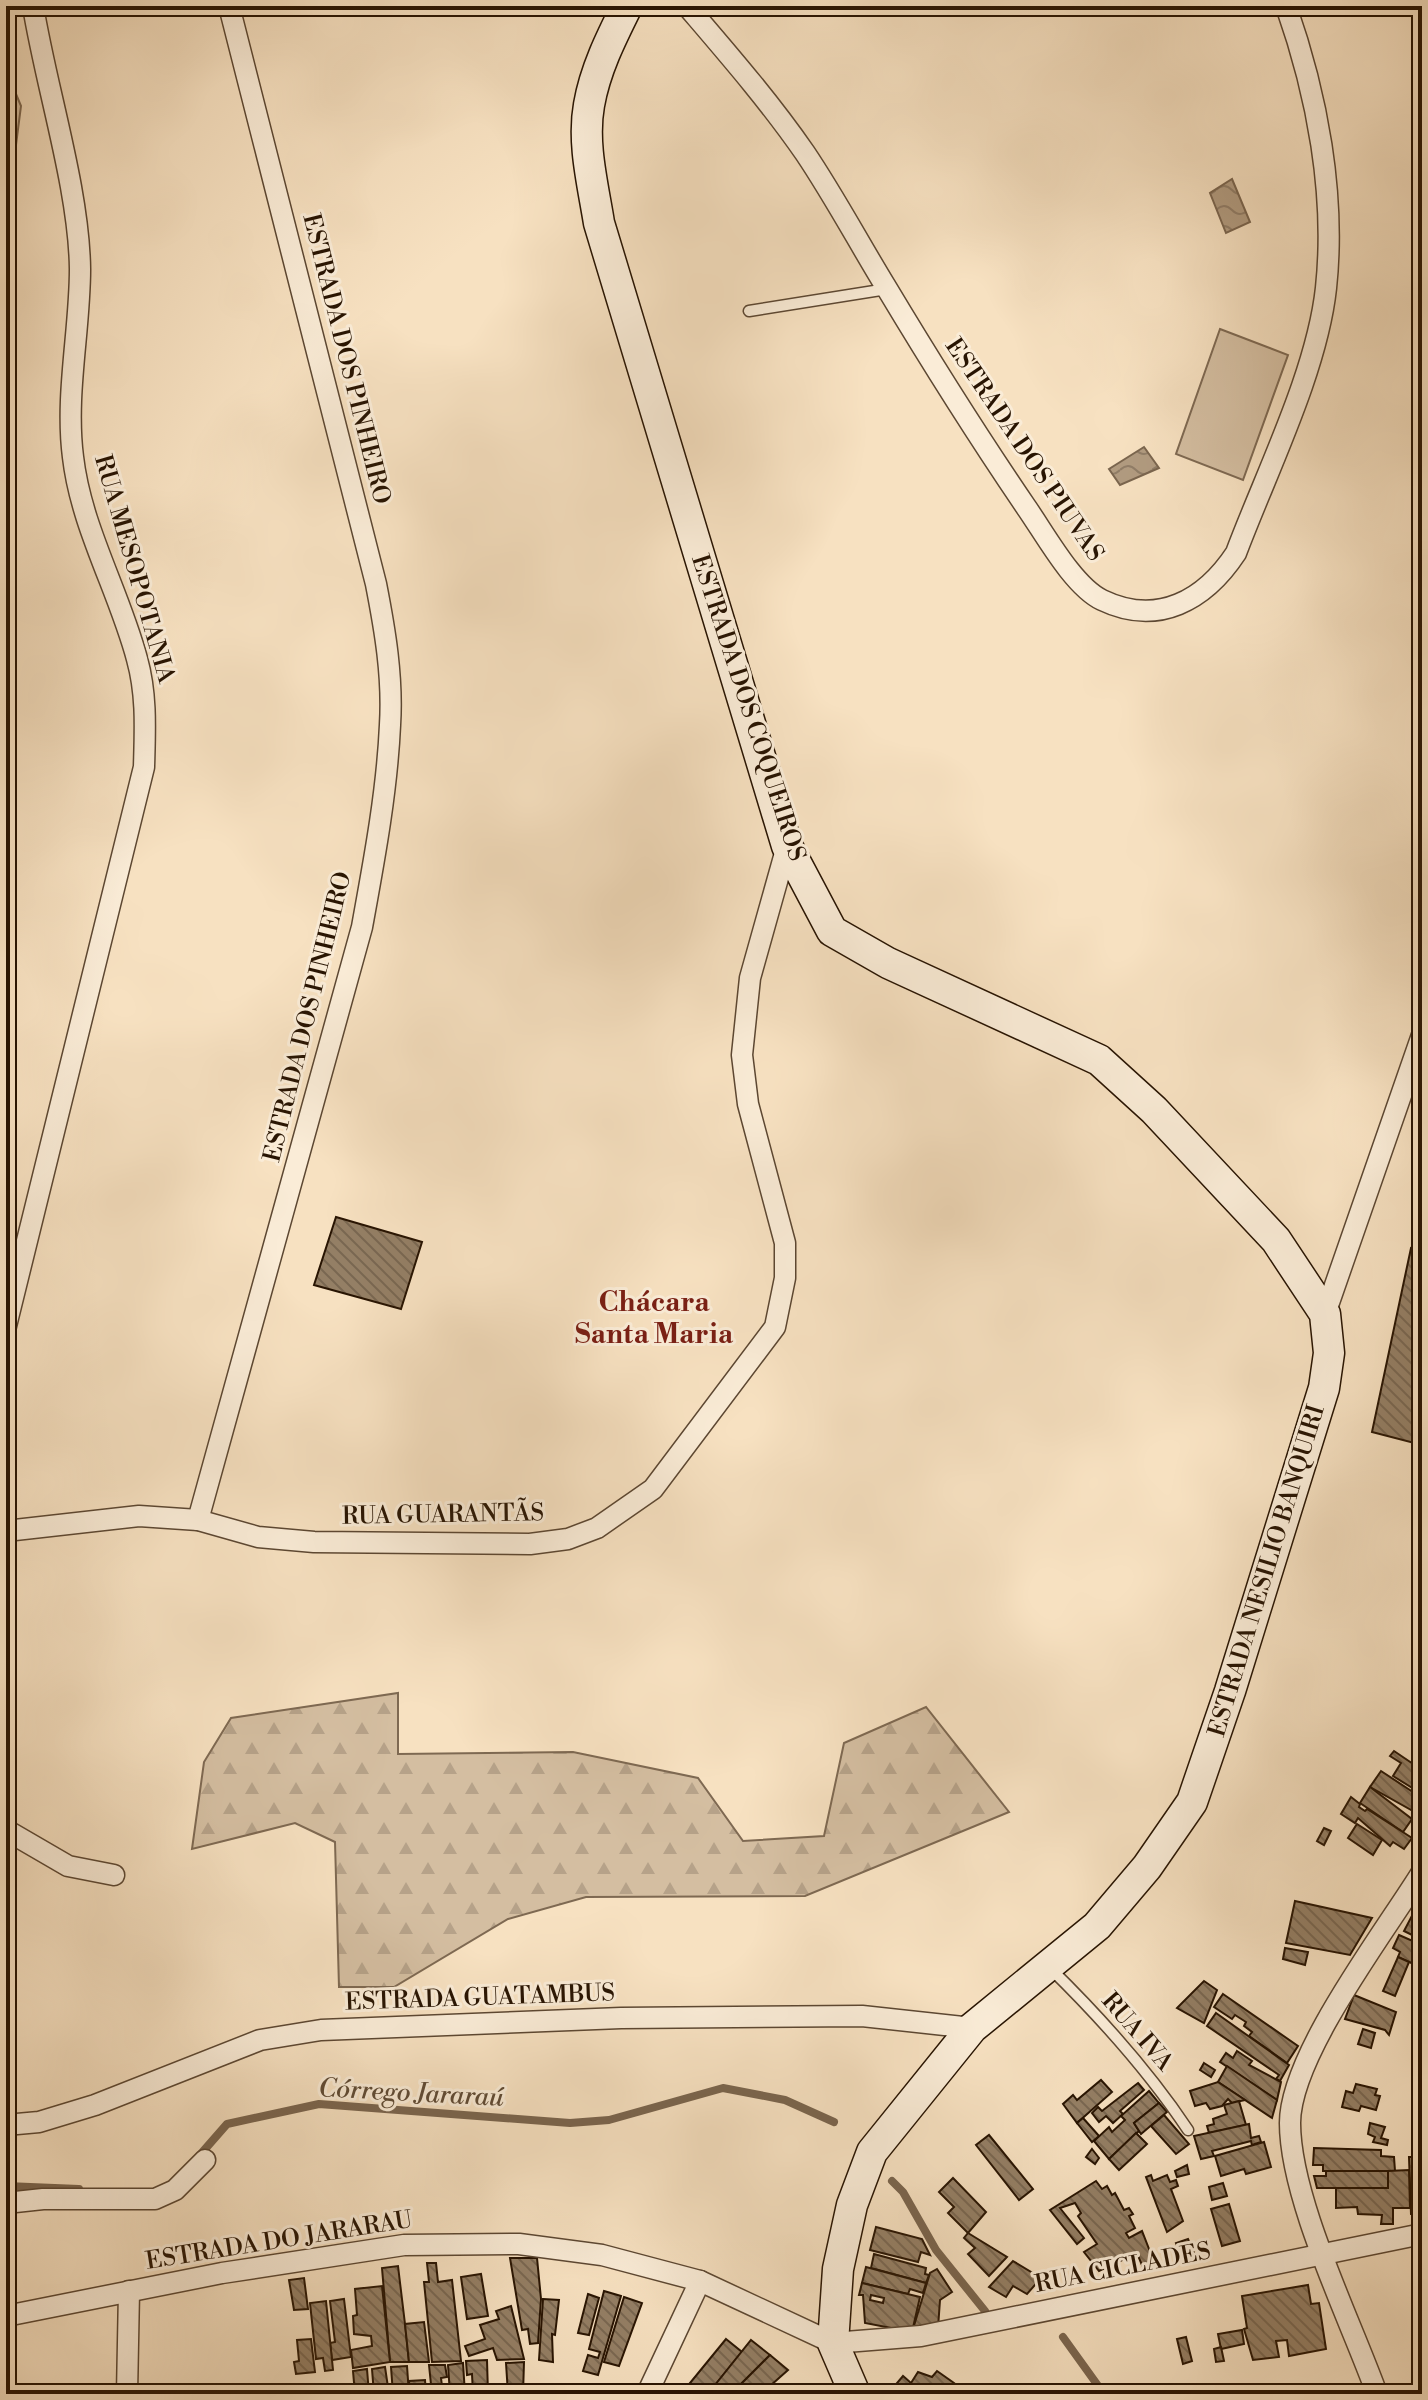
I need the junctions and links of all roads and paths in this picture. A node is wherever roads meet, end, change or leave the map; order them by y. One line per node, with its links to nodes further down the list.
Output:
1 (33, 6): 11 (street, RUA MESOPOTANIA)
2 (229, 6): 12 (street, ESTRADA DOS PINHEIRO)
3 (627, 6): 8 (street, ESTRADA DOS COQUEIROS)
4 (687, 6): 6 (street, ESTRADA DOS PIUVAS)
5 (1286, 6): 6 (street, ESTRADA DOS PIUVAS)
6 (887, 289): 7 (lane)
7 (749, 311)
8 (787, 846): 10 (street, ESTRADA DOS COQUEIROS); 12 (street, RUA GUARANTÃS)
9 (1422, 1035): 10 (street, ESTRADA NESILIO BANQUIRI)
10 (1325, 1314): 17 (street, ESTRADA NESILIO BANQUIRI)
11 (6, 1326)
12 (198, 1520): 13 (street, RUA GUARANTÃS)
13 (6, 1531)
14 (6, 1830): 16 (street)
15 (1422, 1872): 24 (street)
16 (114, 1875)
17 (1049, 1966): 18 (street, ESTRADA NESILIO BANQUIRI); 20 (lane, RUA IVA)
18 (972, 2028): 19 (street, ESTRADA GUATAMBUS); 28 (street, ESTRADA NESILIO BANQUIRI)
19 (6, 2125)
20 (1188, 2130)
21 (205, 2160): 22 (street)
22 (6, 2203)
23 (1422, 2234): 24 (street, RUA CICLADES)
24 (1325, 2255): 28 (street, RUA CICLADES); 32 (street)
25 (700, 2281): 26 (street, ESTRADA DO JARARAU); 28 (street, ESTRADA DO JARARAU); 30 (street)
26 (129, 2291): 27 (street, ESTRADA DO JARARAU); 29 (street)
27 (6, 2316)
28 (833, 2343): 31 (street)
29 (127, 2394)
30 (647, 2394)
31 (855, 2394)
32 (1377, 2394)

